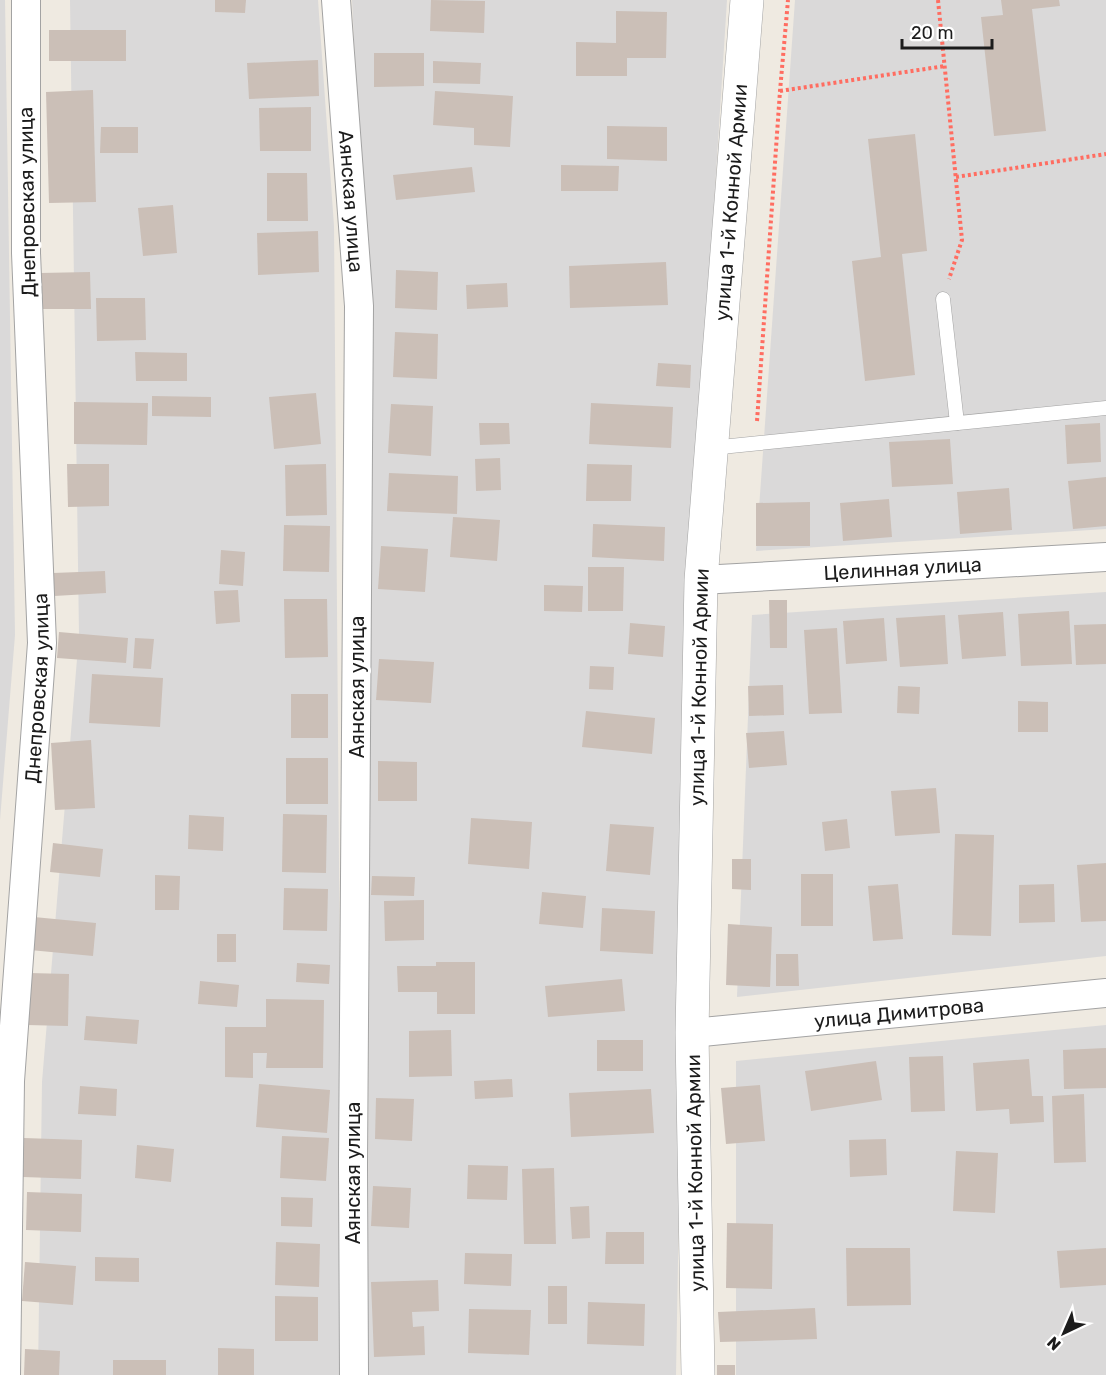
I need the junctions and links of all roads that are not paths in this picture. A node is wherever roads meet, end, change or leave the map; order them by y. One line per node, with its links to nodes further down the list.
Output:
1 (26, 0): 12 (street, Днепровская улица)
2 (336, 0): 13 (street, Аянская улица)
3 (747, 0): 7 (street, улица 1-й Конной Армии)
4 (943, 299): 6 (lane)
5 (1106, 408): 6 (lane)
6 (957, 423): 7 (lane)
7 (710, 448): 9 (street, улица 1-й Конной Армии)
8 (1106, 557): 9 (street, Целинная улица)
9 (701, 580): 11 (street, улица 1-й Конной Армии)
10 (1106, 993): 11 (street, улица Димитрова)
11 (692, 1033): 14 (street, улица 1-й Конной Армии)
12 (6, 1375)
13 (354, 1375)
14 (698, 1375)

